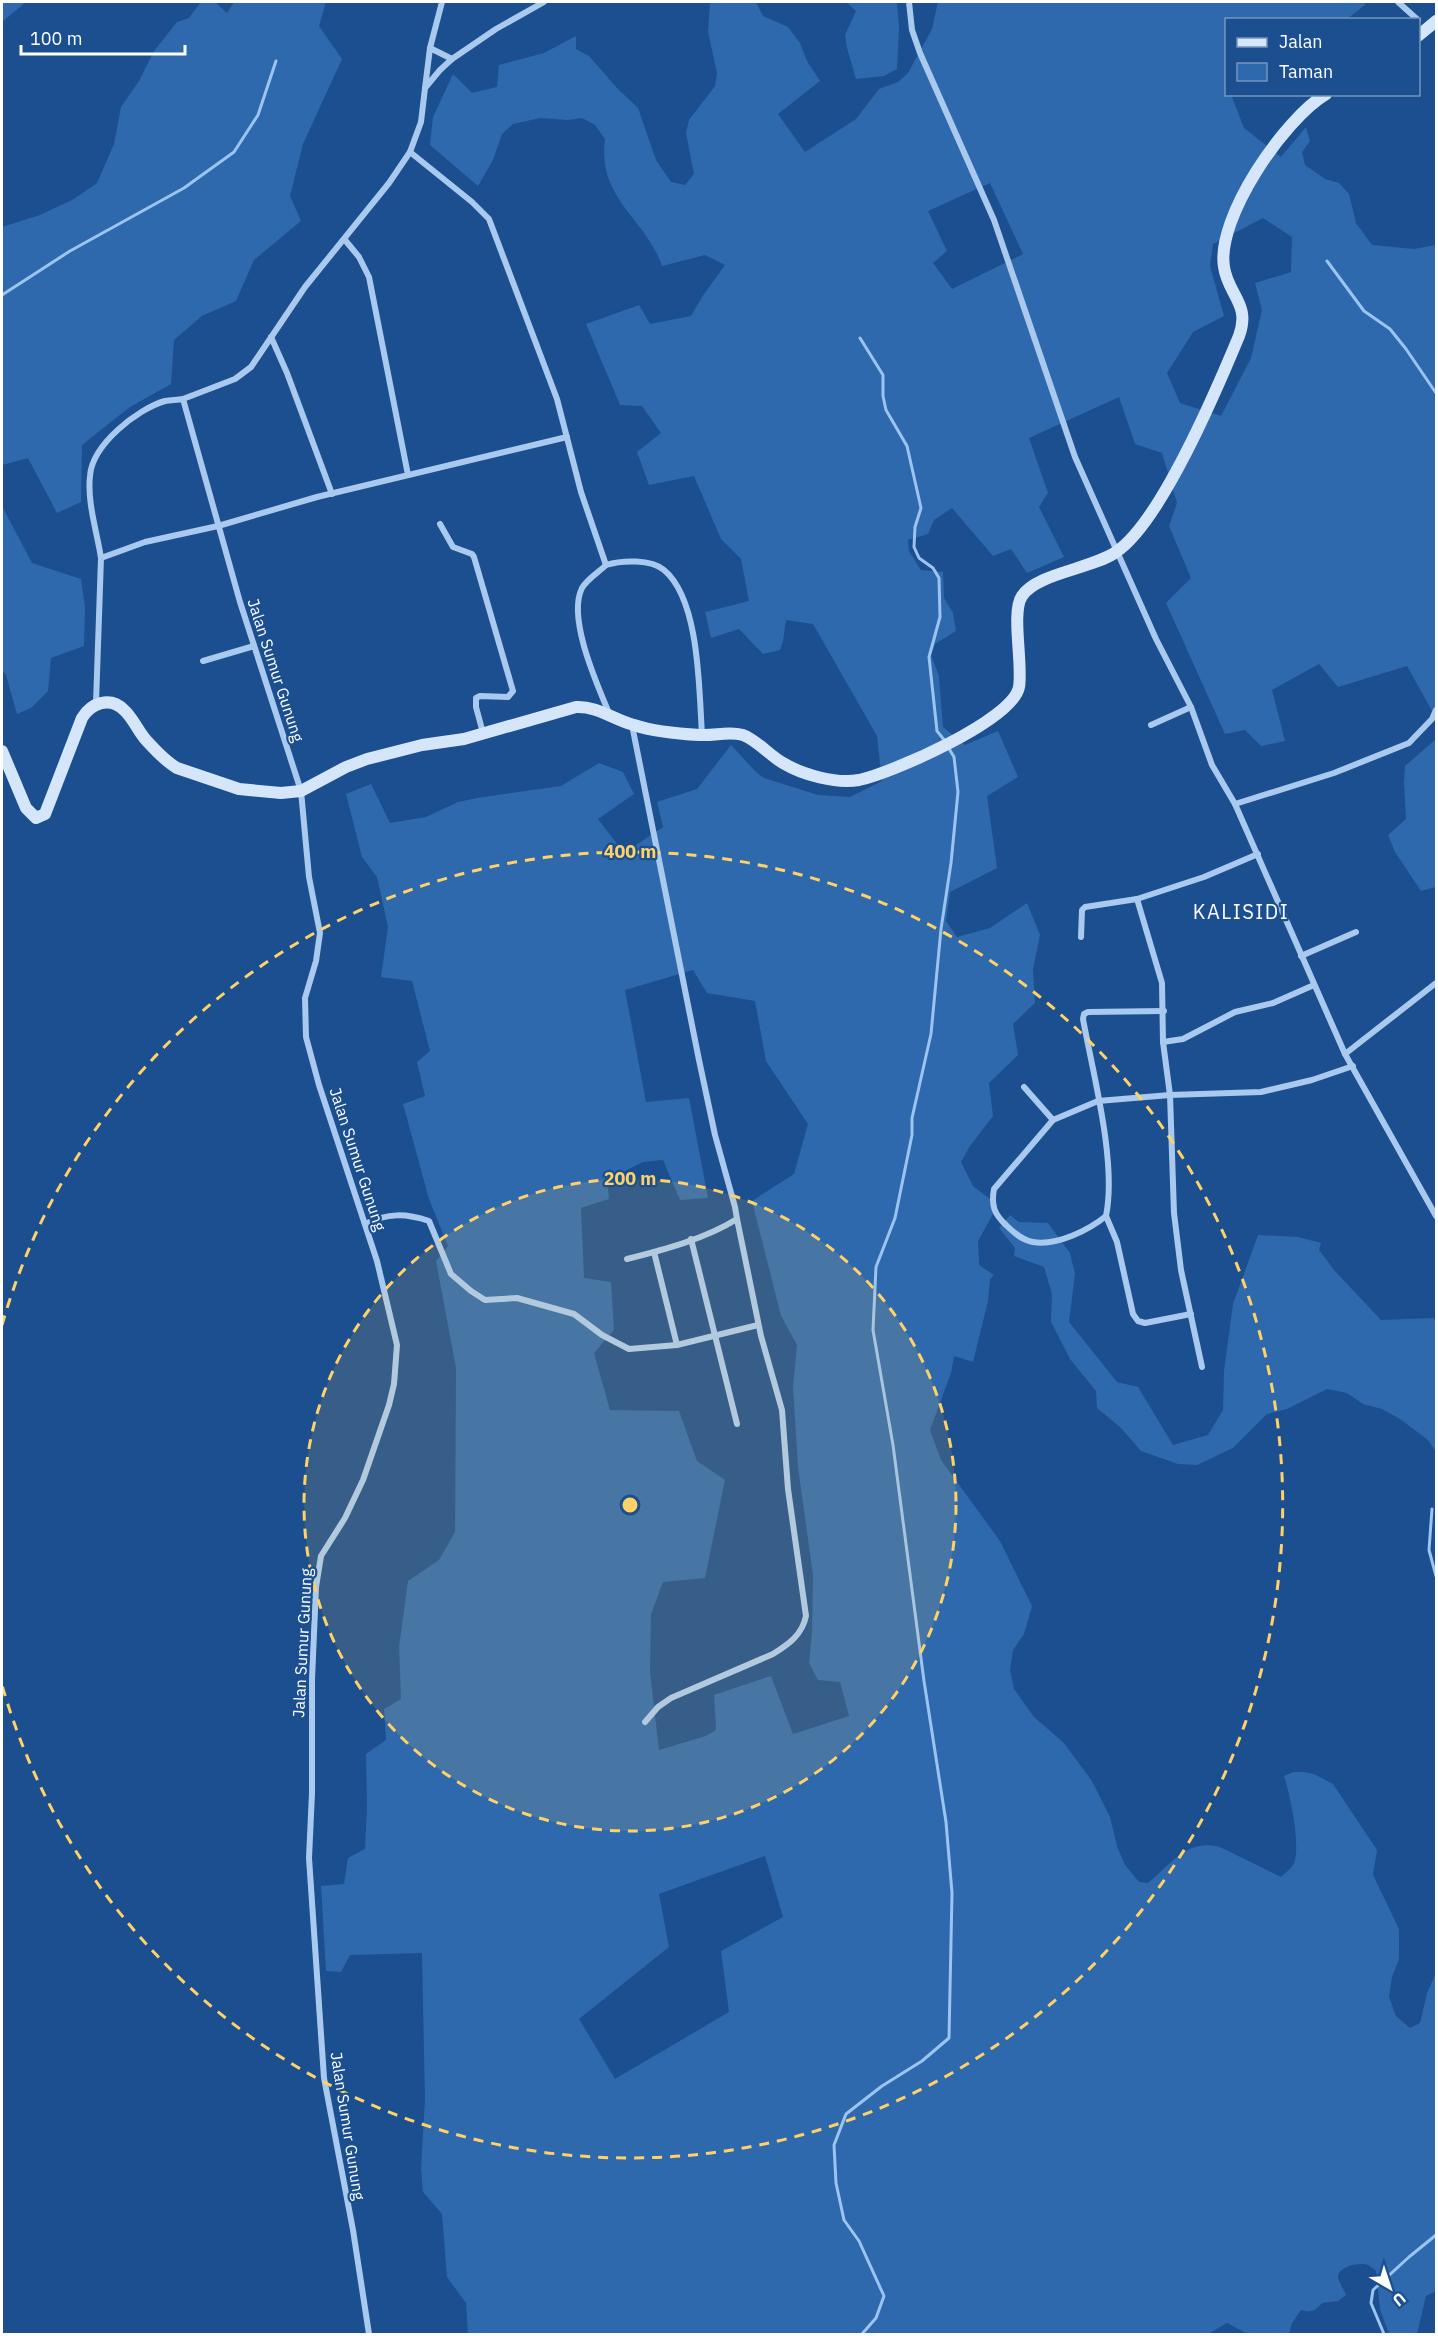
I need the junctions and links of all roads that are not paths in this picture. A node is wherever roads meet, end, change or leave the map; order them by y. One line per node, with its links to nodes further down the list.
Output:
1 (442, 2): 6 (street)
2 (544, 2): 7 (street)
3 (909, 2): 19 (street)
4 (1398, 2): 5 (street)
5 (1416, 18)
6 (430, 48): 7 (street); 8 (street)
7 (452, 59): 8 (street)
8 (425, 88): 10 (street)
9 (1323, 96): 19 (street)
10 (410, 152): 11 (street); 14 (street)
11 (345, 240): 12 (street); 15 (street)
12 (271, 337): 13 (street); 16 (street)
13 (183, 399): 18 (street, Jalan Sumur Gunung); 20 (street)
14 (567, 437): 15 (street); 21 (street)
15 (408, 475): 16 (street)
16 (333, 494): 18 (street)
17 (440, 524): 30 (street)
18 (218, 526): 20 (street); 22 (street, Jalan Sumur Gunung)
19 (1117, 552): 25 (street); 31 (street)
20 (101, 558): 24 (street)
21 (606, 565): 27 (street); 31 (street)
22 (254, 646): 23 (street); 33 (street, Jalan Sumur Gunung)
23 (203, 661)
24 (96, 703): 32 (street); 33 (street)
25 (1191, 707): 29 (street); 34 (street)
26 (1437, 710): 34 (street)
27 (609, 714): 28 (street); 30 (street)
28 (633, 725): 31 (street); 52 (street)
29 (1151, 725)
30 (483, 733): 33 (street)
31 (702, 735)
32 (2, 751)
33 (301, 791): 53 (street, Jalan Sumur Gunung)
34 (1235, 804): 35 (street)
35 (1258, 854): 36 (street); 39 (street)
36 (1137, 899): 38 (street); 42 (street)
37 (1356, 932): 39 (street)
38 (1081, 937)
39 (1301, 956): 41 (street)
40 (1437, 983): 44 (street)
41 (1314, 985): 43 (street); 44 (street)
42 (1164, 1011): 43 (street); 48 (street)
43 (1163, 1042): 47 (street)
44 (1345, 1054): 45 (street)
45 (1353, 1066): 47 (street); 51 (street)
46 (1024, 1087): 49 (street)
47 (1170, 1095): 48 (street); 57 (street)
48 (1098, 1101): 49 (street); 50 (street)
49 (1053, 1119): 50 (street)
50 (1106, 1216): 57 (street)
51 (1437, 1216)
52 (737, 1219): 54 (street); 58 (street)
53 (364, 1224): 60 (street); 64 (street, Jalan Sumur Gunung)
54 (691, 1239): 55 (street); 59 (street)
55 (654, 1252): 56 (street); 60 (street)
56 (627, 1259)
57 (1191, 1314): 61 (street)
58 (758, 1324): 59 (street); 63 (street)
59 (715, 1336): 60 (street); 62 (street)
60 (677, 1345)
61 (1202, 1367)
62 (737, 1424)
63 (645, 1722)
64 (369, 2334)

